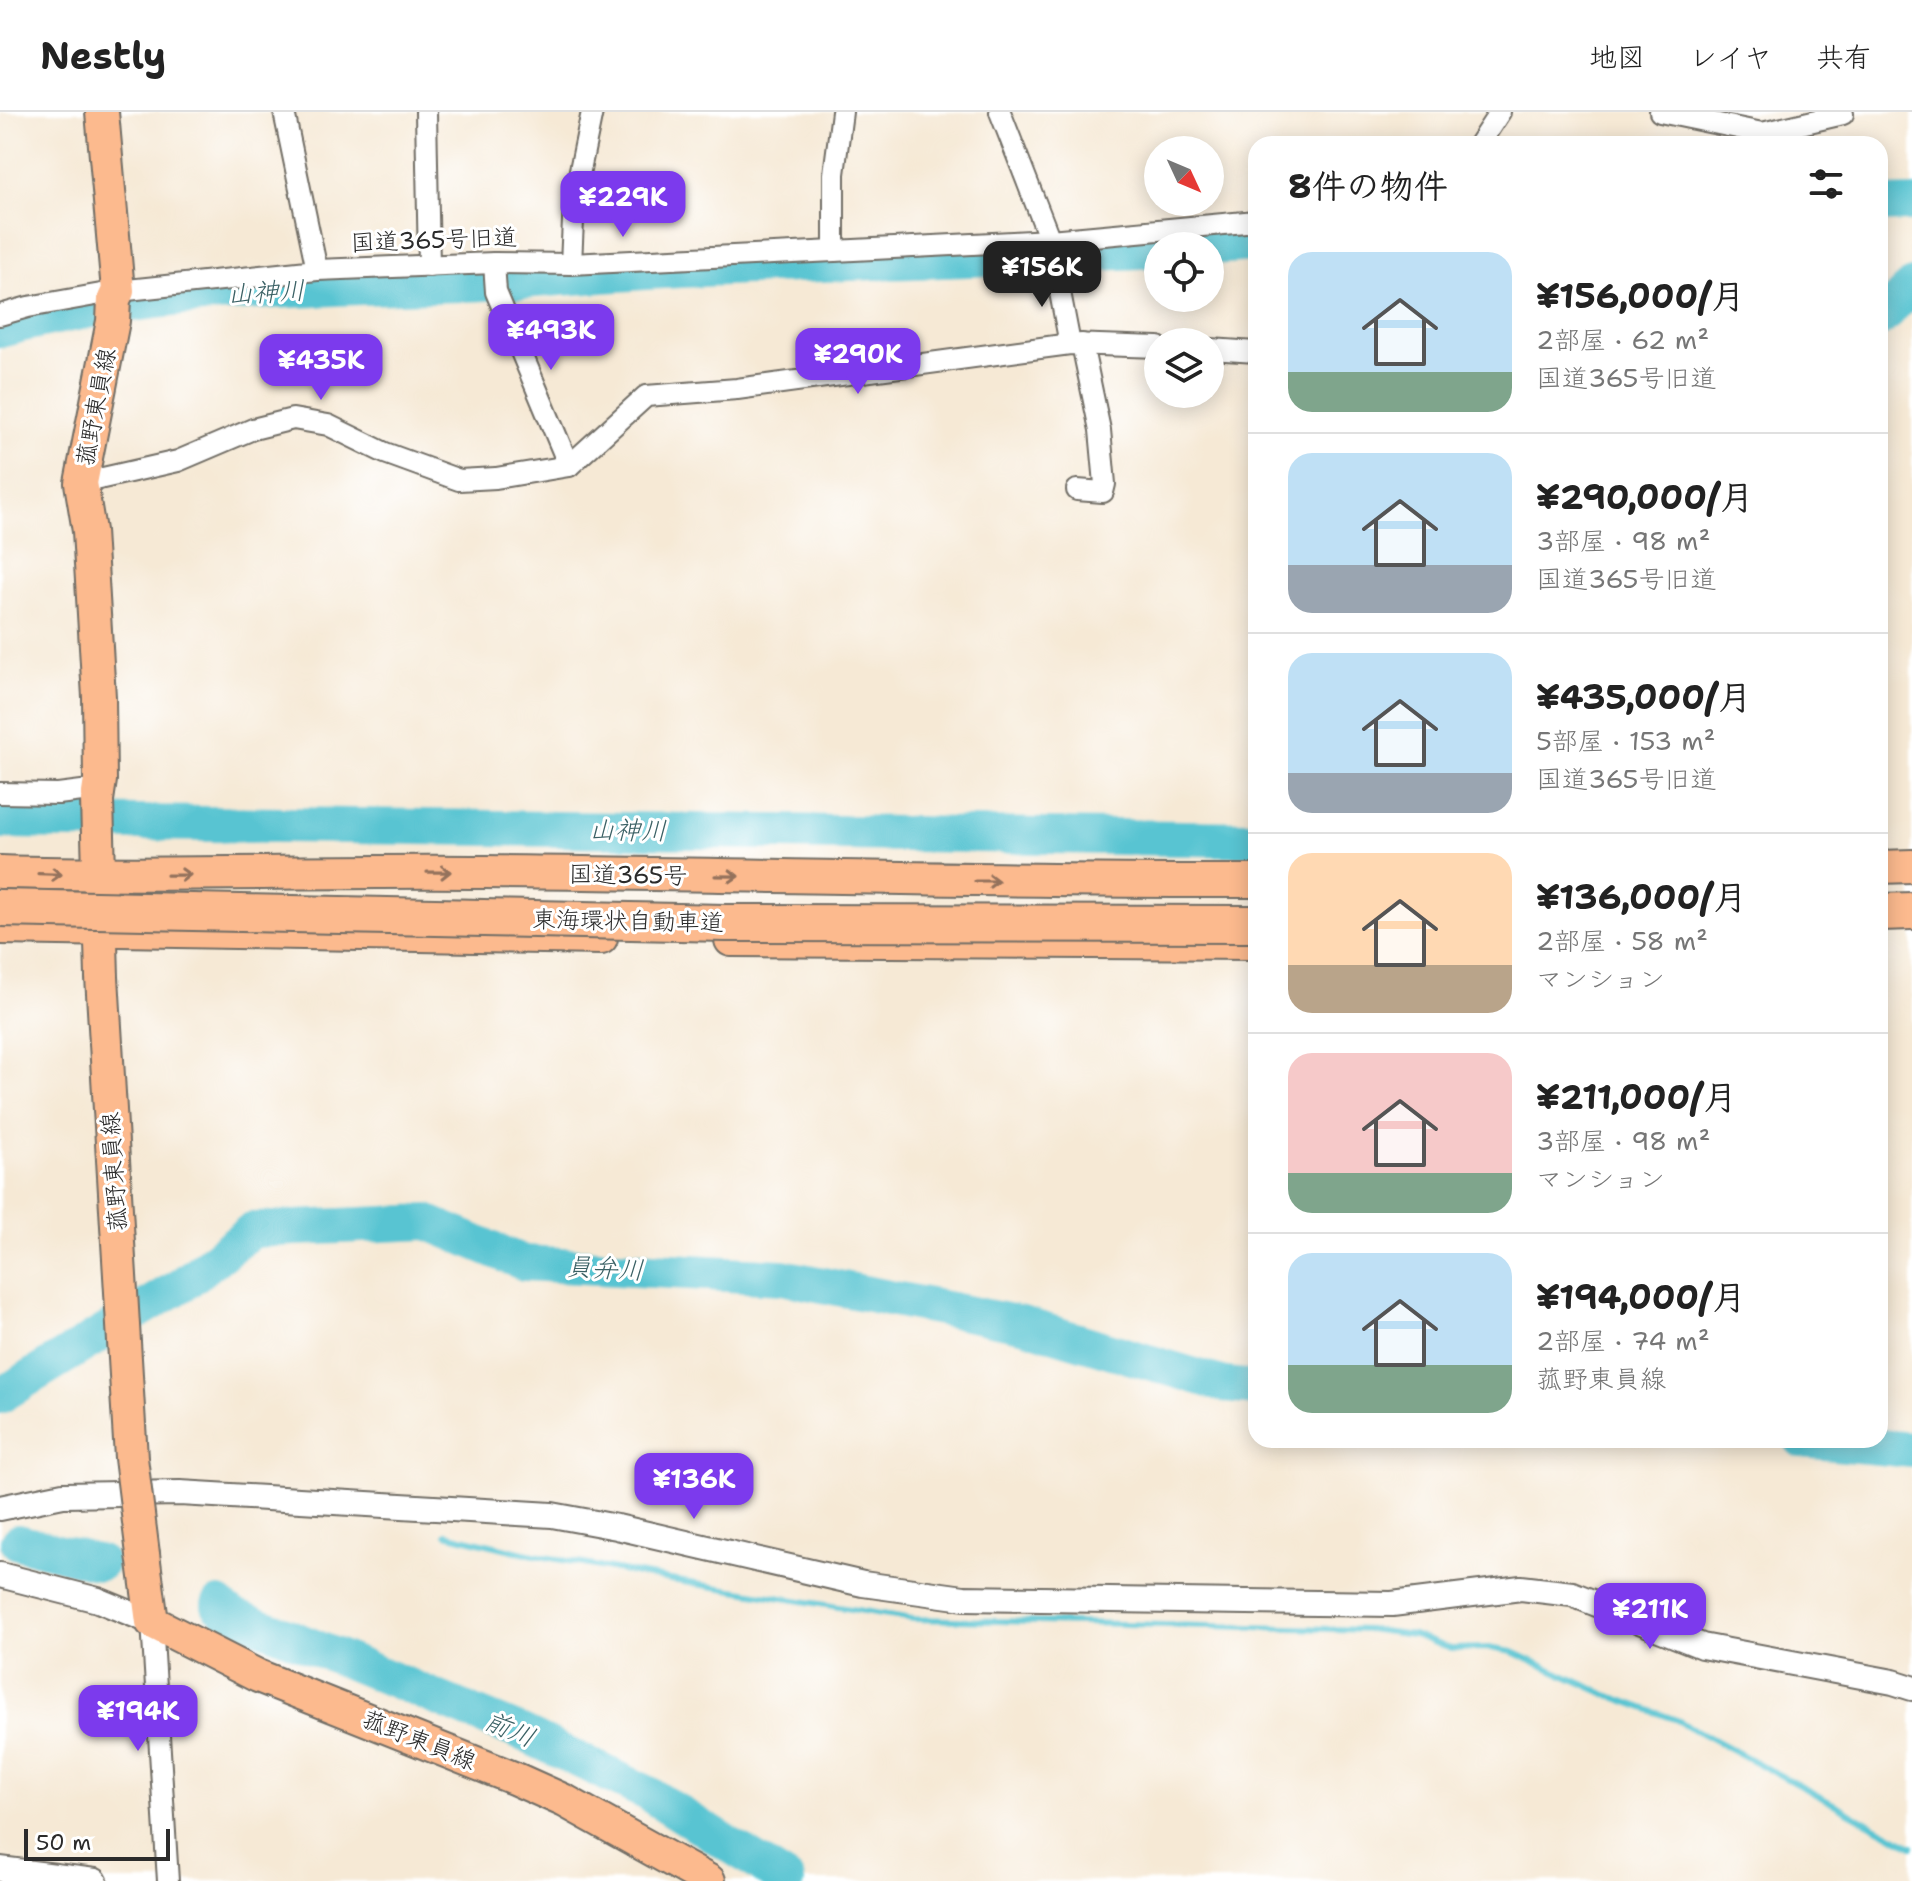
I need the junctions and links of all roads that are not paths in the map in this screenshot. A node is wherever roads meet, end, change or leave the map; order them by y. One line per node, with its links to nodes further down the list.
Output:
1 (102, 112): 18 (main road, 菰野東員線)
2 (284, 112): 16 (street)
3 (426, 112): 15 (street)
4 (592, 112): 14 (street)
5 (842, 112): 12 (street)
6 (1000, 112): 13 (street)
7 (1500, 112): 10 (street)
8 (1660, 112): 9 (street)
9 (1842, 112)
10 (1484, 136)
11 (1248, 222): 13 (street, 国道365号旧道)
12 (834, 251): 13 (street, 国道365号旧道); 14 (street, 国道365号旧道)
13 (1053, 251): 20 (street)
14 (571, 264): 17 (street, 国道365号旧道)
15 (429, 266): 16 (street, 国道365号旧道); 17 (street, 国道365号旧道)
16 (317, 270): 18 (street, 国道365号旧道)
17 (495, 277): 24 (street)
18 (115, 304): 19 (street, 国道365号旧道); 25 (main road, 菰野東員線)
19 (0, 315)
20 (1076, 344): 21 (street); 24 (street); 26 (street)
21 (1144, 346)
22 (1224, 350): 23 (street)
23 (1248, 351)
24 (569, 466): 25 (street)
25 (81, 483): 28 (main road, 菰野東員線)
26 (1077, 490)
27 (0, 793): 28 (street)
28 (98, 795): 29 (main road, 菰野東員線)
29 (100, 865): 32 (main road, 国道365号, one-way to 29); 33 (main road, 国道365号, one-way to 33); 41 (main road, 菰野東員線)
30 (1912, 866): 31 (main road)
31 (1888, 867)
32 (0, 872)
33 (1248, 881)
34 (0, 908): 37 (highway, 東海環状自動車道, bridge)
35 (1912, 911): 36 (highway)
36 (1888, 912)
37 (1248, 924)
38 (0, 928): 41 (main road)
39 (1912, 929): 40 (main road)
40 (1888, 930)
41 (99, 931): 42 (main road); 45 (main road, 菰野東員線, bridge)
42 (1248, 943)
43 (0, 1508): 46 (street)
44 (0, 1575): 45 (street)
45 (152, 1622): 49 (street); 50 (main road, 菰野東員線)
46 (1912, 1688)
47 (0, 1869): 48 (street)
48 (95, 1881)
49 (168, 1881)
50 (709, 1881)

